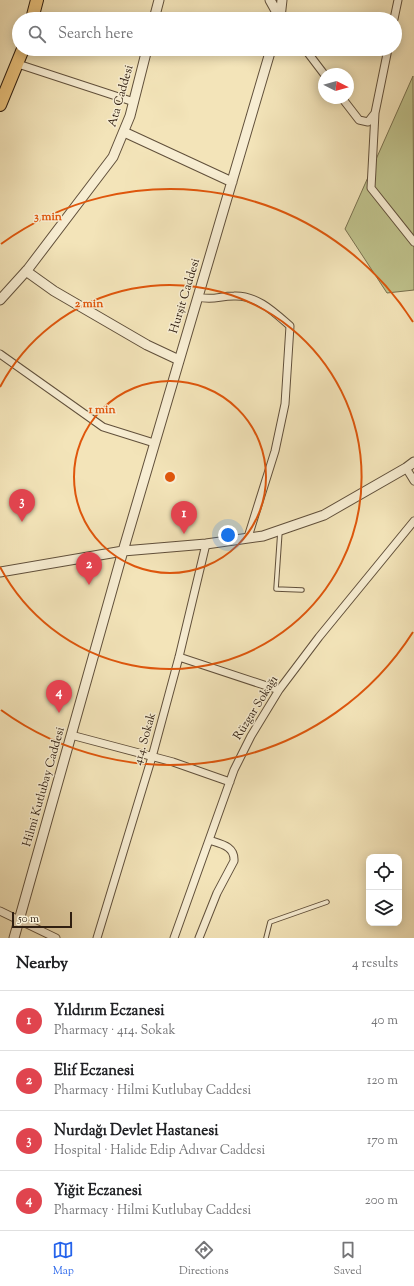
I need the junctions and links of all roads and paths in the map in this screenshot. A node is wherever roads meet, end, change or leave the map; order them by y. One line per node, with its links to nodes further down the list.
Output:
1 (37, 0): 6 (highway)
2 (159, 0): 7 (street)
3 (270, 0): 8 (street)
4 (282, 0): 9 (street)
5 (398, 0): 10 (street)
6 (34, 12)
7 (156, 12)
8 (277, 12)
9 (281, 12)
10 (395, 12)
11 (21, 56): 16 (highway)
12 (145, 56): 18 (street, Ata Caddesi)
13 (269, 56): 25 (street, Hurşit Caddesi)
14 (310, 56): 17 (street)
15 (387, 56): 21 (street)
16 (18, 64): 18 (street); 19 (highway)
17 (319, 68)
18 (134, 102): 23 (street, Ata Caddesi)
19 (0, 104)
20 (347, 104): 22 (street)
21 (375, 113): 22 (street); 24 (street)
22 (368, 122): 24 (street)
23 (124, 132): 25 (street); 27 (street, Ata Caddesi)
24 (375, 132): 26 (street)
25 (232, 182): 28 (street, Hurşit Caddesi)
26 (414, 242)
27 (26, 271): 29 (street, Ata Caddesi); 31 (street)
28 (198, 297): 31 (street, Hurşit Caddesi); 38 (street)
29 (0, 300)
30 (0, 354): 32 (street)
31 (179, 360): 32 (street, Hurşit Caddesi)
32 (154, 443): 40 (street, Hurşit Caddesi)
33 (414, 462): 34 (street)
34 (406, 468): 35 (street); 37 (street)
35 (414, 481)
36 (414, 521): 44 (street, Rüzgar Sokağı)
37 (280, 530): 38 (street); 42 (lane)
38 (248, 538): 39 (street)
39 (206, 544): 40 (street); 43 (street, 414. Sokak)
40 (123, 551): 41 (street); 45 (street, Hilmi Kutlubay Caddesi)
41 (0, 572)
42 (302, 590)
43 (179, 656): 44 (street); 46 (street, 414. Sokak)
44 (279, 690): 47 (street, Rüzgar Sokağı)
45 (71, 735): 46 (street); 51 (street, Hilmi Kutlubay Caddesi)
46 (152, 756): 47 (street); 54 (street, 414. Sokak)
47 (230, 782): 48 (street, Rüzgar Sokağı)
48 (209, 840): 55 (street, Rüzgar Sokağı); 56 (street)
49 (327, 902): 57 (lane)
50 (0, 911): 51 (street)
51 (19, 919): 52 (street, Hilmi Kutlubay Caddesi); 53 (street)
52 (14, 938)
53 (56, 938)
54 (97, 938)
55 (174, 938)
56 (199, 938)
57 (266, 938)

